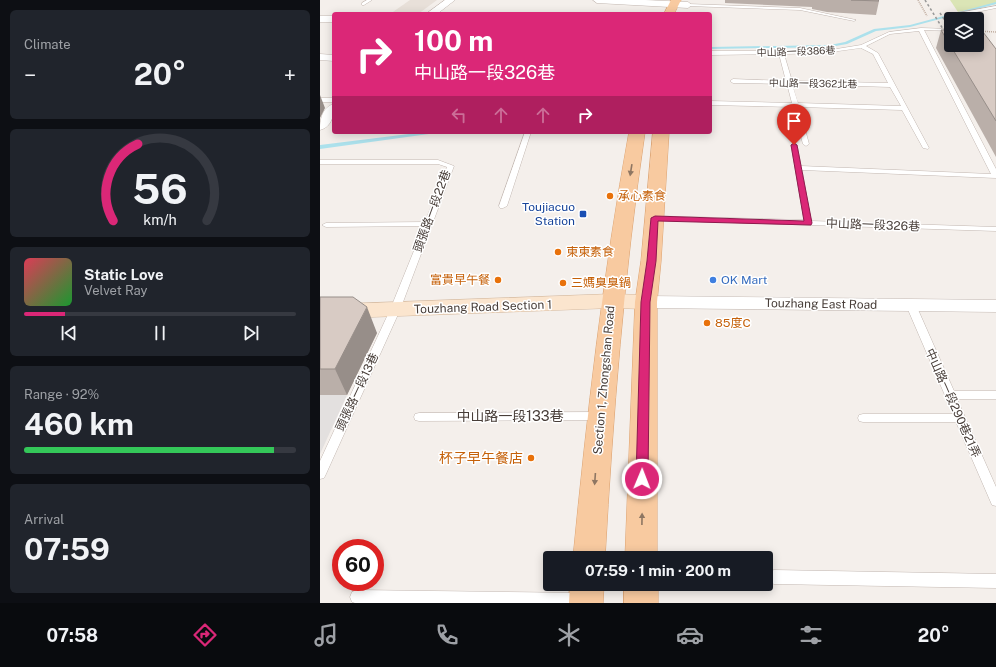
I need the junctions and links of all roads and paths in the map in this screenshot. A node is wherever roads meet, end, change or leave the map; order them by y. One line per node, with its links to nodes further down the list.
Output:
1 (370, 0): 6 (lane)
2 (451, 0): 9 (street)
3 (597, 0): 5 (street)
4 (918, 0): 15 (path)
5 (675, 2): 7 (street); 10 (main road)
6 (363, 4)
7 (688, 6): 14 (lane)
8 (996, 7): 11 (lane)
9 (434, 12)
10 (670, 12)
11 (970, 12)
12 (320, 19): 13 (street)
13 (332, 19)
14 (854, 20)
15 (935, 29): 16 (lane, 中山路一段386巷); 17 (lane, 中山路一段386巷)
16 (921, 30): 20 (lane, 中山路一段386巷); 43 (lane)
17 (944, 30)
18 (984, 31): 19 (path)
19 (996, 32)
20 (862, 46): 21 (lane, 中山路一段386巷); 27 (lane)
21 (781, 52): 22 (lane, 中山路一段386巷); 26 (lane)
22 (712, 53)
23 (320, 58): 24 (street)
24 (332, 58)
25 (733, 81): 26 (lane, 中山路一段362北巷)
26 (789, 82): 27 (lane, 中山路一段362北巷); 31 (lane)
27 (893, 84): 32 (lane)
28 (320, 100): 29 (lane)
29 (332, 100)
30 (712, 103): 31 (lane)
31 (795, 105): 32 (lane); 38 (lane)
32 (905, 108): 40 (lane)
33 (332, 111): 34 (street)
34 (320, 126)
35 (527, 134): 44 (lane)
36 (637, 134): 50 (main road, Section 1, Zhongshan Road, one-way to 50)
37 (661, 134): 45 (main road)
38 (806, 144)
39 (794, 145): 42 (lane)
40 (926, 148)
41 (320, 162): 47 (lane, 頭張路一段22巷)
42 (798, 168): 43 (lane); 46 (lane)
43 (996, 176)
44 (503, 206)
45 (655, 218): 46 (lane, 中山路一段326巷); 51 (main road)
46 (808, 223): 49 (lane, 中山路一段326巷)
47 (428, 224): 48 (lane); 54 (lane, 頭張路一段22巷)
48 (326, 225)
49 (996, 229)
50 (612, 301): 51 (street, Touzhang Road Section 1); 54 (street, Touzhang Road Section 1); 59 (main road, Section 1, Zhongshan Road)
51 (646, 302): 52 (street, Touzhang East Road); 65 (main road, one-way to 51)
52 (911, 305): 53 (street, Touzhang East Road); 56 (lane, 中山路一段290巷21弄)
53 (996, 306)
54 (395, 310): 55 (street, Touzhang Road Section 1); 62 (lane, 頭張路一段13巷)
55 (320, 312)
56 (950, 395): 57 (lane); 61 (lane, 中山路一段290巷21弄)
57 (996, 395)
58 (419, 416): 59 (lane, 中山路一段133巷)
59 (600, 416): 64 (main road, Section 1, Zhongshan Road, one-way to 64)
60 (863, 418): 61 (lane)
61 (960, 418): 63 (lane, 中山路一段290巷21弄)
62 (320, 474)
63 (996, 501)
64 (590, 551)
65 (641, 551)
66 (774, 577): 67 (lane)
67 (996, 581)
68 (641, 591): 71 (main road)
69 (587, 596): 70 (lane)
70 (357, 597)
71 (641, 603)

